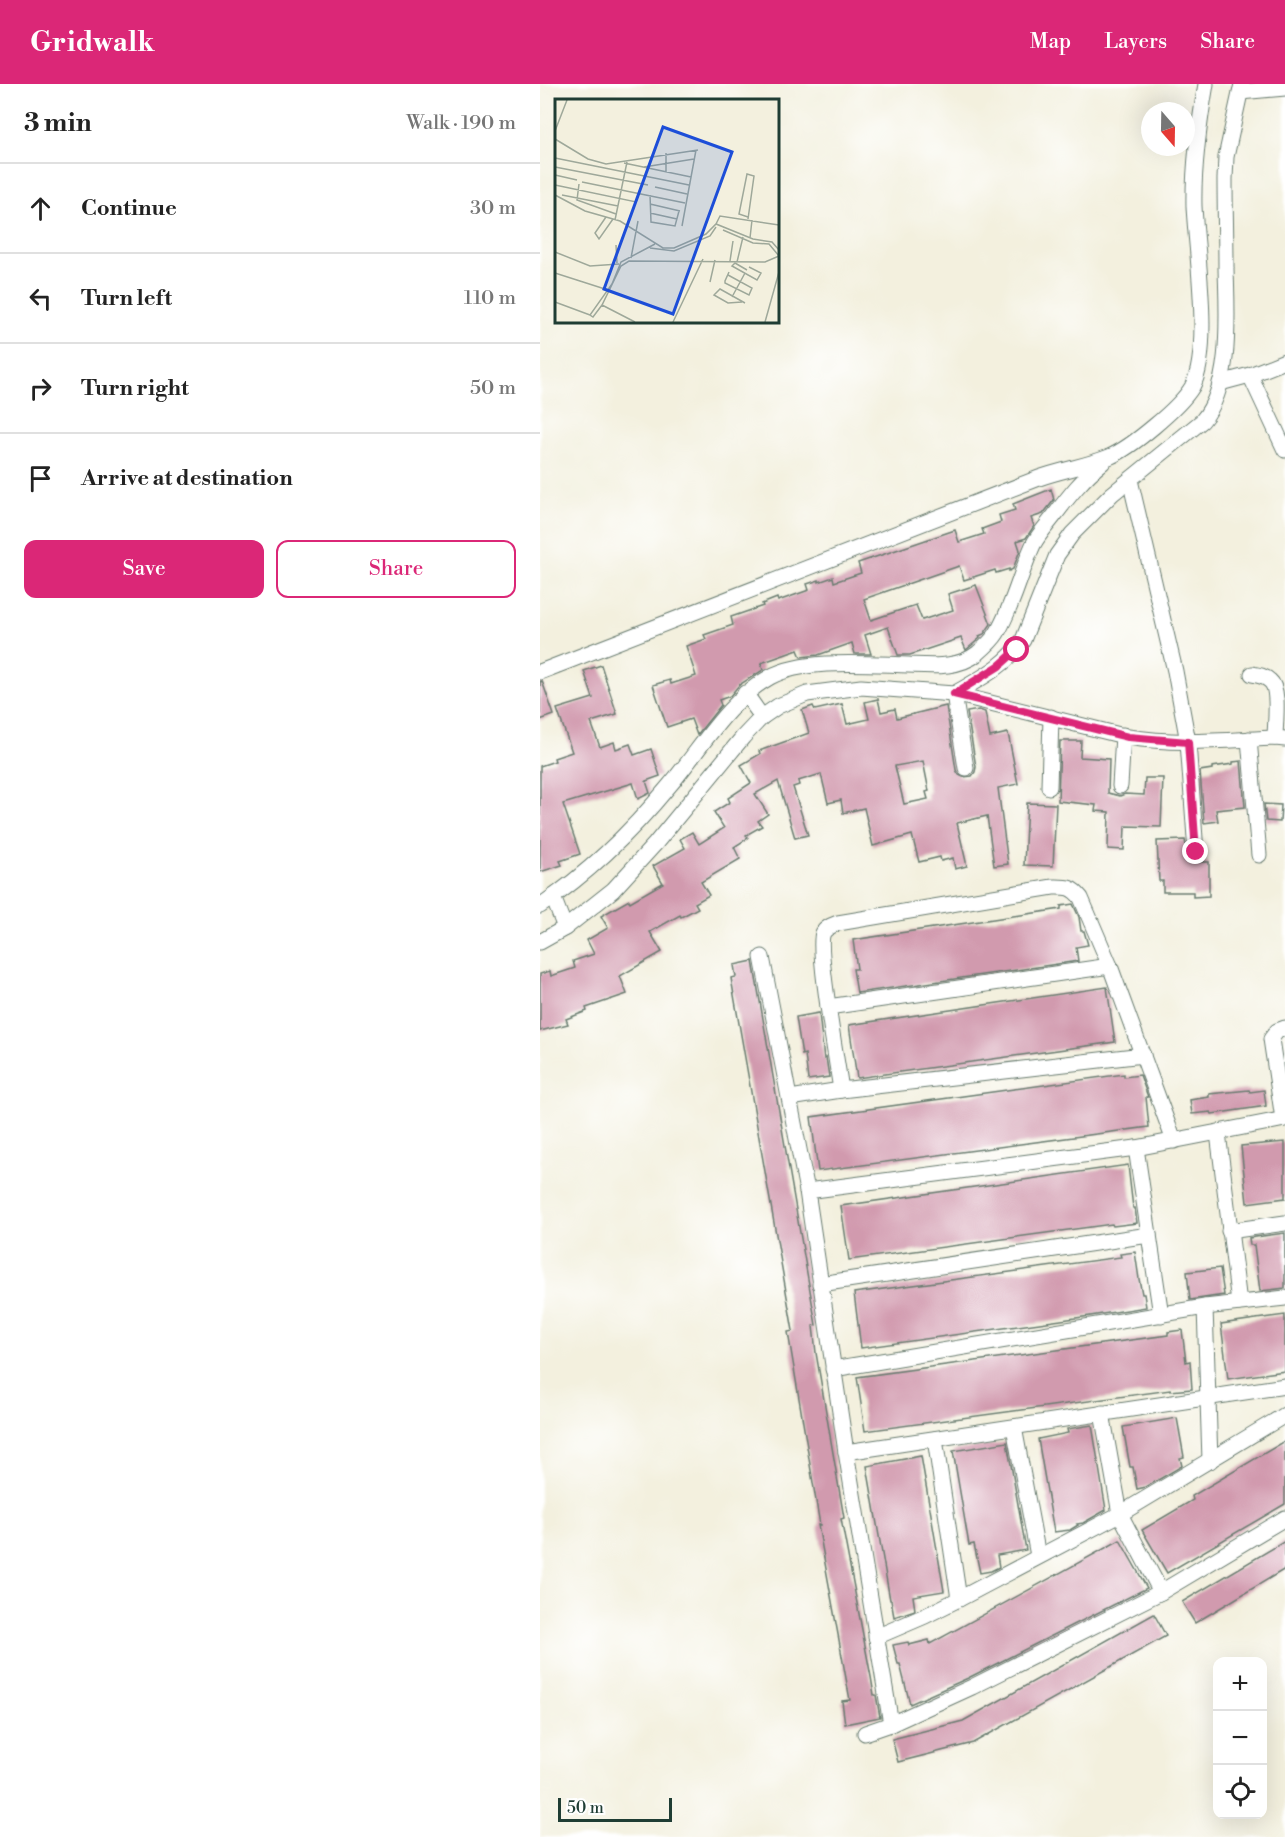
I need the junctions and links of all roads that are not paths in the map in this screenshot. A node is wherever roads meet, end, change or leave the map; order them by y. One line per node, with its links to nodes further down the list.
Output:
1 (1206, 84): 8 (street)
2 (1241, 88): 3 (street); 6 (street)
3 (1285, 88)
4 (1285, 361): 5 (street)
5 (1250, 375): 6 (street); 7 (street)
6 (1220, 383): 9 (street)
7 (1285, 450)
8 (1110, 457): 10 (street); 11 (street)
9 (1130, 480): 10 (street); 20 (street)
10 (1045, 548): 13 (street); 14 (street)
11 (540, 672)
12 (1252, 674): 18 (street)
13 (880, 675): 14 (street); 15 (street); 15 (street)
14 (954, 694): 16 (street); 21 (street)
15 (753, 704): 26 (street); 27 (street)
16 (1051, 717): 17 (street); 23 (street)
17 (1123, 735): 20 (street); 22 (street)
18 (1280, 738): 19 (street)
19 (1249, 739): 20 (street); 25 (street)
20 (1188, 742): 24 (street)
21 (966, 768)
22 (1120, 786)
23 (1049, 787)
24 (1196, 852)
25 (1259, 855)
26 (549, 902): 27 (street)
27 (564, 924): 28 (street)
28 (540, 942)
29 (762, 957): 35 (street)
30 (1110, 966): 31 (street); 31 (street); 33 (street)
31 (828, 1006): 34 (street)
32 (1285, 1028): 36 (street)
33 (1143, 1055): 34 (street); 38 (street)
34 (841, 1090): 35 (street)
35 (790, 1098): 40 (street)
36 (1284, 1119): 37 (street)
37 (1218, 1133): 38 (street); 42 (street)
38 (1174, 1141): 39 (street)
39 (1136, 1148): 40 (street); 43 (street)
40 (807, 1191): 44 (street)
41 (1285, 1223): 42 (street)
42 (1229, 1231): 46 (street)
43 (1149, 1235): 44 (street); 48 (street)
44 (820, 1284): 49 (street)
45 (1285, 1298): 46 (street)
46 (1239, 1303): 47 (street)
47 (1205, 1307): 48 (street); 51 (street)
48 (1161, 1315): 49 (street)
49 (833, 1369): 56 (street)
50 (1285, 1386): 51 (street)
51 (1206, 1397): 52 (street); 57 (street)
52 (1102, 1413): 54 (street); 58 (street)
53 (1285, 1415): 57 (street)
54 (1014, 1427): 55 (street); 60 (street)
55 (935, 1439): 56 (street); 62 (street)
56 (846, 1452): 63 (street)
57 (1210, 1461): 58 (street)
58 (1120, 1514): 60 (street); 61 (street)
59 (1285, 1518): 61 (street)
60 (1038, 1556): 62 (street)
61 (1161, 1592): 64 (street)
62 (959, 1599): 63 (street)
63 (876, 1637): 64 (street)
64 (891, 1724): 65 (street)
65 (865, 1733)

